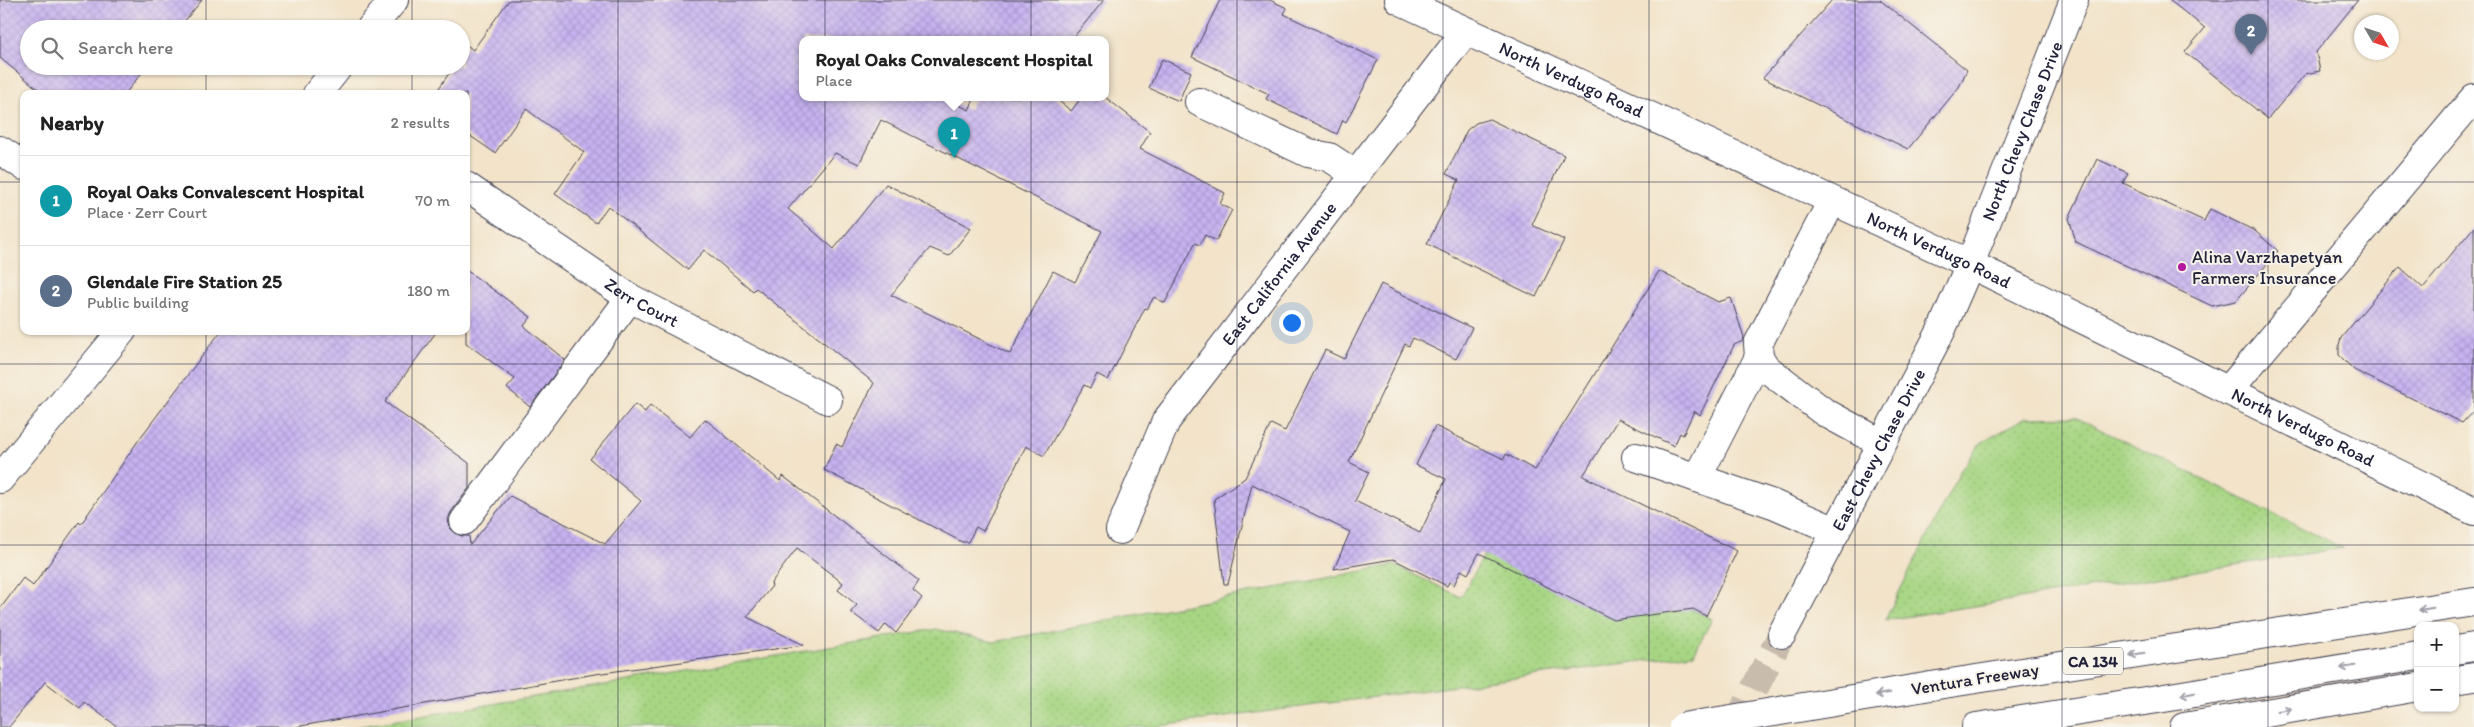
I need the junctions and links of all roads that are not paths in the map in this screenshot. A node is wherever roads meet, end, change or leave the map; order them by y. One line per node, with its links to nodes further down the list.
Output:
1 (394, 0): 4 (main road)
2 (1399, 0): 5 (main road, North Verdugo Road)
3 (2074, 0): 15 (main road, North Chevy Chase Drive)
4 (377, 20)
5 (1464, 32): 12 (main road, East California Avenue); 14 (main road, North Verdugo Road)
6 (333, 75): 7 (main road)
7 (324, 90)
8 (2474, 98): 19 (main road)
9 (1199, 102): 12 (main road)
10 (0, 150): 11 (main road)
11 (20, 163)
12 (1355, 174): 27 (main road, East California Avenue)
13 (470, 189): 16 (main road, Zerr Court)
14 (1832, 201): 15 (main road, North Verdugo Road); 18 (main road)
15 (1970, 264): 19 (main road, North Verdugo Road); 21 (main road, East Chevy Chase Drive)
16 (630, 298): 20 (main road, Zerr Court); 26 (main road)
17 (119, 335): 24 (main road)
18 (1759, 357): 21 (main road); 23 (main road)
19 (2228, 391): 25 (main road, North Verdugo Road)
20 (828, 400)
21 (1882, 443): 28 (main road, East Chevy Chase Drive)
22 (1636, 457): 23 (main road)
23 (1697, 478): 28 (main road)
24 (0, 479)
25 (2474, 511)
26 (464, 521)
27 (1120, 530)
28 (1836, 531): 30 (main road, East Chevy Chase Drive)
29 (2474, 602): 37 (main road, Ventura Freeway / CA 134, one-way to 37, bridge)
30 (1782, 634)
31 (2474, 647): 32 (main road)
32 (2459, 649)
33 (2407, 657): 38 (main road, one-way to 38)
34 (2474, 677): 35 (main road)
35 (2459, 679)
36 (2414, 688): 39 (main road, one-way to 36)
37 (1683, 727)
38 (1976, 727)
39 (2184, 727)

